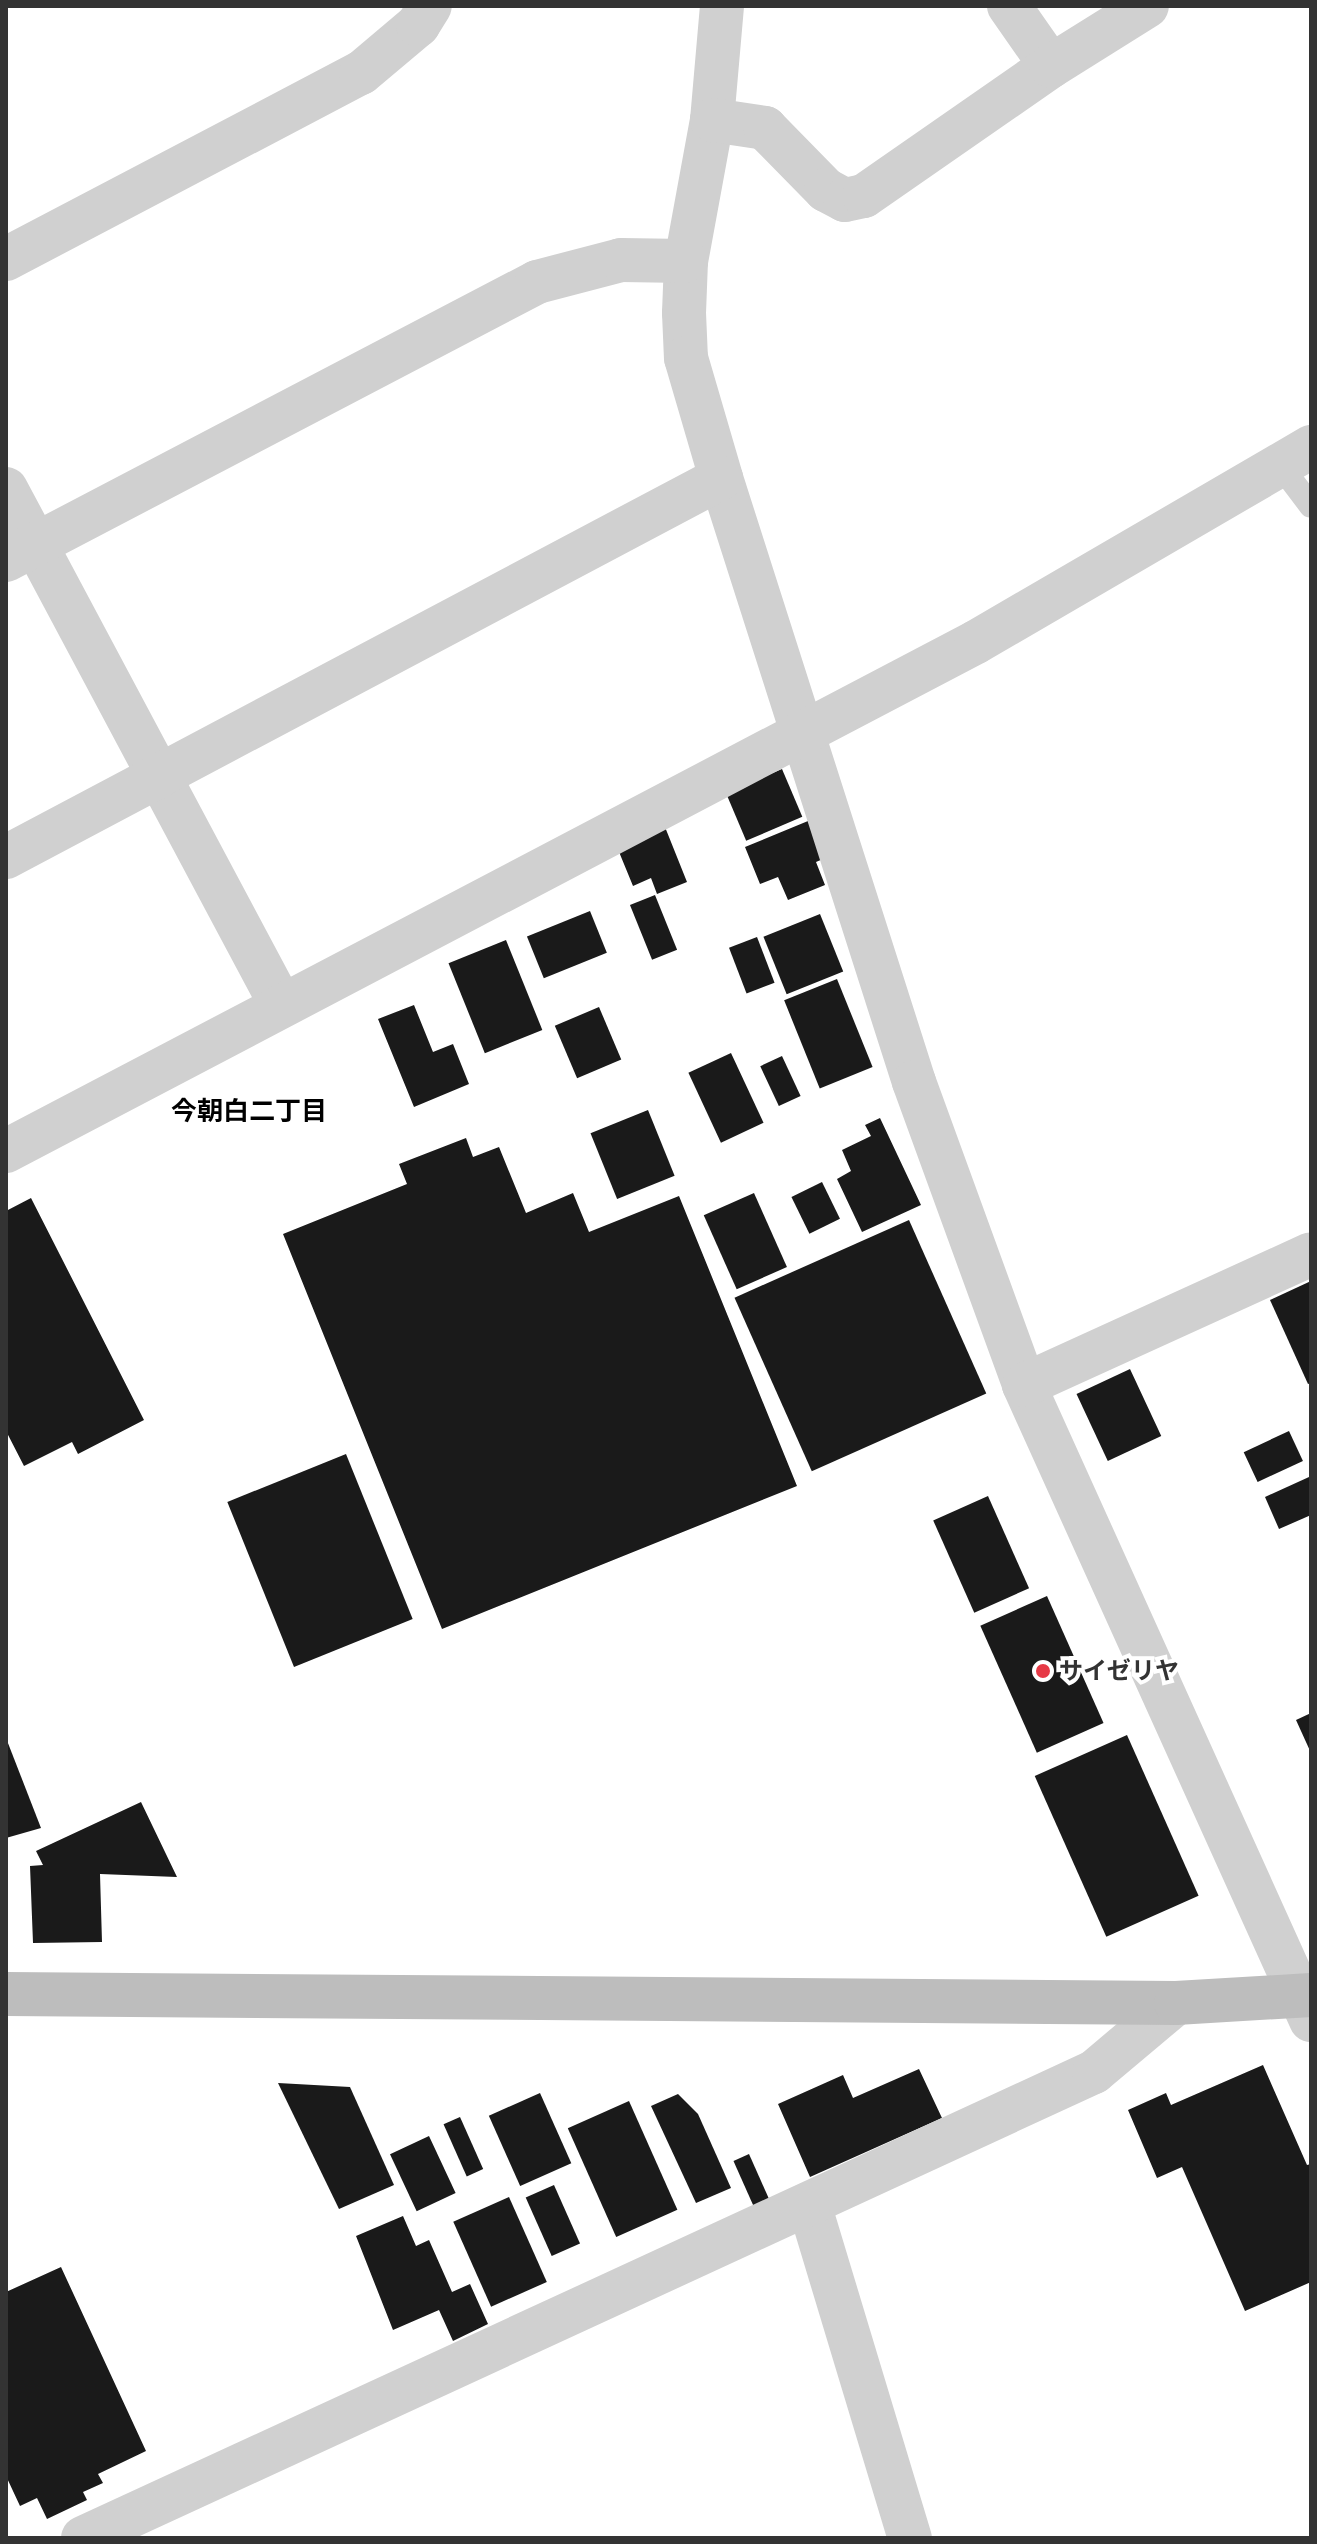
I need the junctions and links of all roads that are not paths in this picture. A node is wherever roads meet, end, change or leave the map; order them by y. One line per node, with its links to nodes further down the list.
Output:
1 (430, 6): 7 (street)
2 (722, 6): 6 (street)
3 (1009, 6): 5 (street)
4 (1147, 6): 5 (street)
5 (1051, 66): 6 (street)
6 (712, 120): 8 (street)
7 (6, 259)
8 (686, 261): 10 (street); 13 (street)
9 (1296, 456): 12 (lane); 14 (street)
10 (721, 478): 14 (street); 15 (street)
11 (6, 489): 13 (street)
12 (1311, 506)
13 (21, 552): 15 (street)
14 (802, 736): 17 (street); 20 (street)
15 (160, 779): 16 (street); 17 (street)
16 (6, 857)
17 (280, 1003): 18 (street)
18 (6, 1151)
19 (1311, 1254): 20 (street)
20 (1024, 1385): 23 (street)
21 (6, 1994): 22 (street)
22 (1176, 2003): 23 (street); 24 (street)
23 (1308, 2003)
24 (809, 2204): 25 (street); 26 (street)
25 (83, 2538)
26 (910, 2538)

